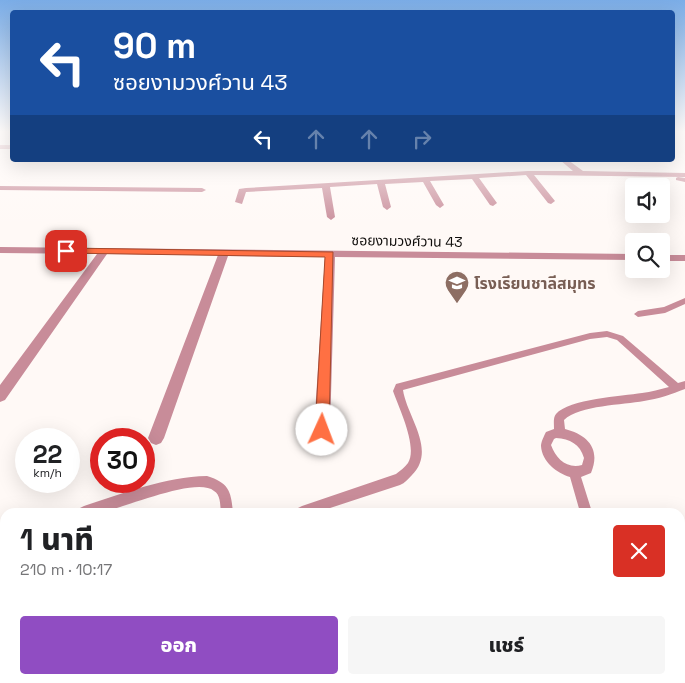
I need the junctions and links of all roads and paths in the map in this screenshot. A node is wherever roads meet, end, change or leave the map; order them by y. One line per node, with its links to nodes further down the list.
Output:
1 (569, 164): 3 (street)
2 (528, 173): 3 (street); 4 (street); 11 (street)
3 (581, 174): 5 (street)
4 (474, 176): 6 (street); 13 (street)
5 (683, 178)
6 (425, 179): 7 (street); 14 (street)
7 (380, 182): 8 (street); 15 (street)
8 (326, 185): 12 (street); 16 (street)
9 (0, 188): 10 (street)
10 (202, 190)
11 (551, 200)
12 (239, 202)
13 (493, 203)
14 (440, 205)
15 (388, 207)
16 (331, 217)
17 (0, 250): 18 (street, ซอยงามวงศ์วาน 43)
18 (104, 251): 19 (street, ซอยงามวงศ์วาน 43); 27 (street)
19 (224, 253): 20 (street, ซอยงามวงศ์วาน 43); 30 (street)
20 (330, 254): 21 (street, ซอยงามวงศ์วาน 43); 28 (street)
21 (625, 257)
22 (670, 258): 23 (street)
23 (685, 258)
24 (685, 302): 25 (lane)
25 (638, 314)
26 (681, 387): 29 (lane); 34 (lane)
27 (0, 396)
28 (322, 430)
29 (560, 433): 31 (lane); 31 (lane)
30 (156, 438)
31 (574, 472): 35 (lane)
32 (97, 508): 33 (lane)
33 (226, 508)
34 (314, 508)
35 (585, 508)

